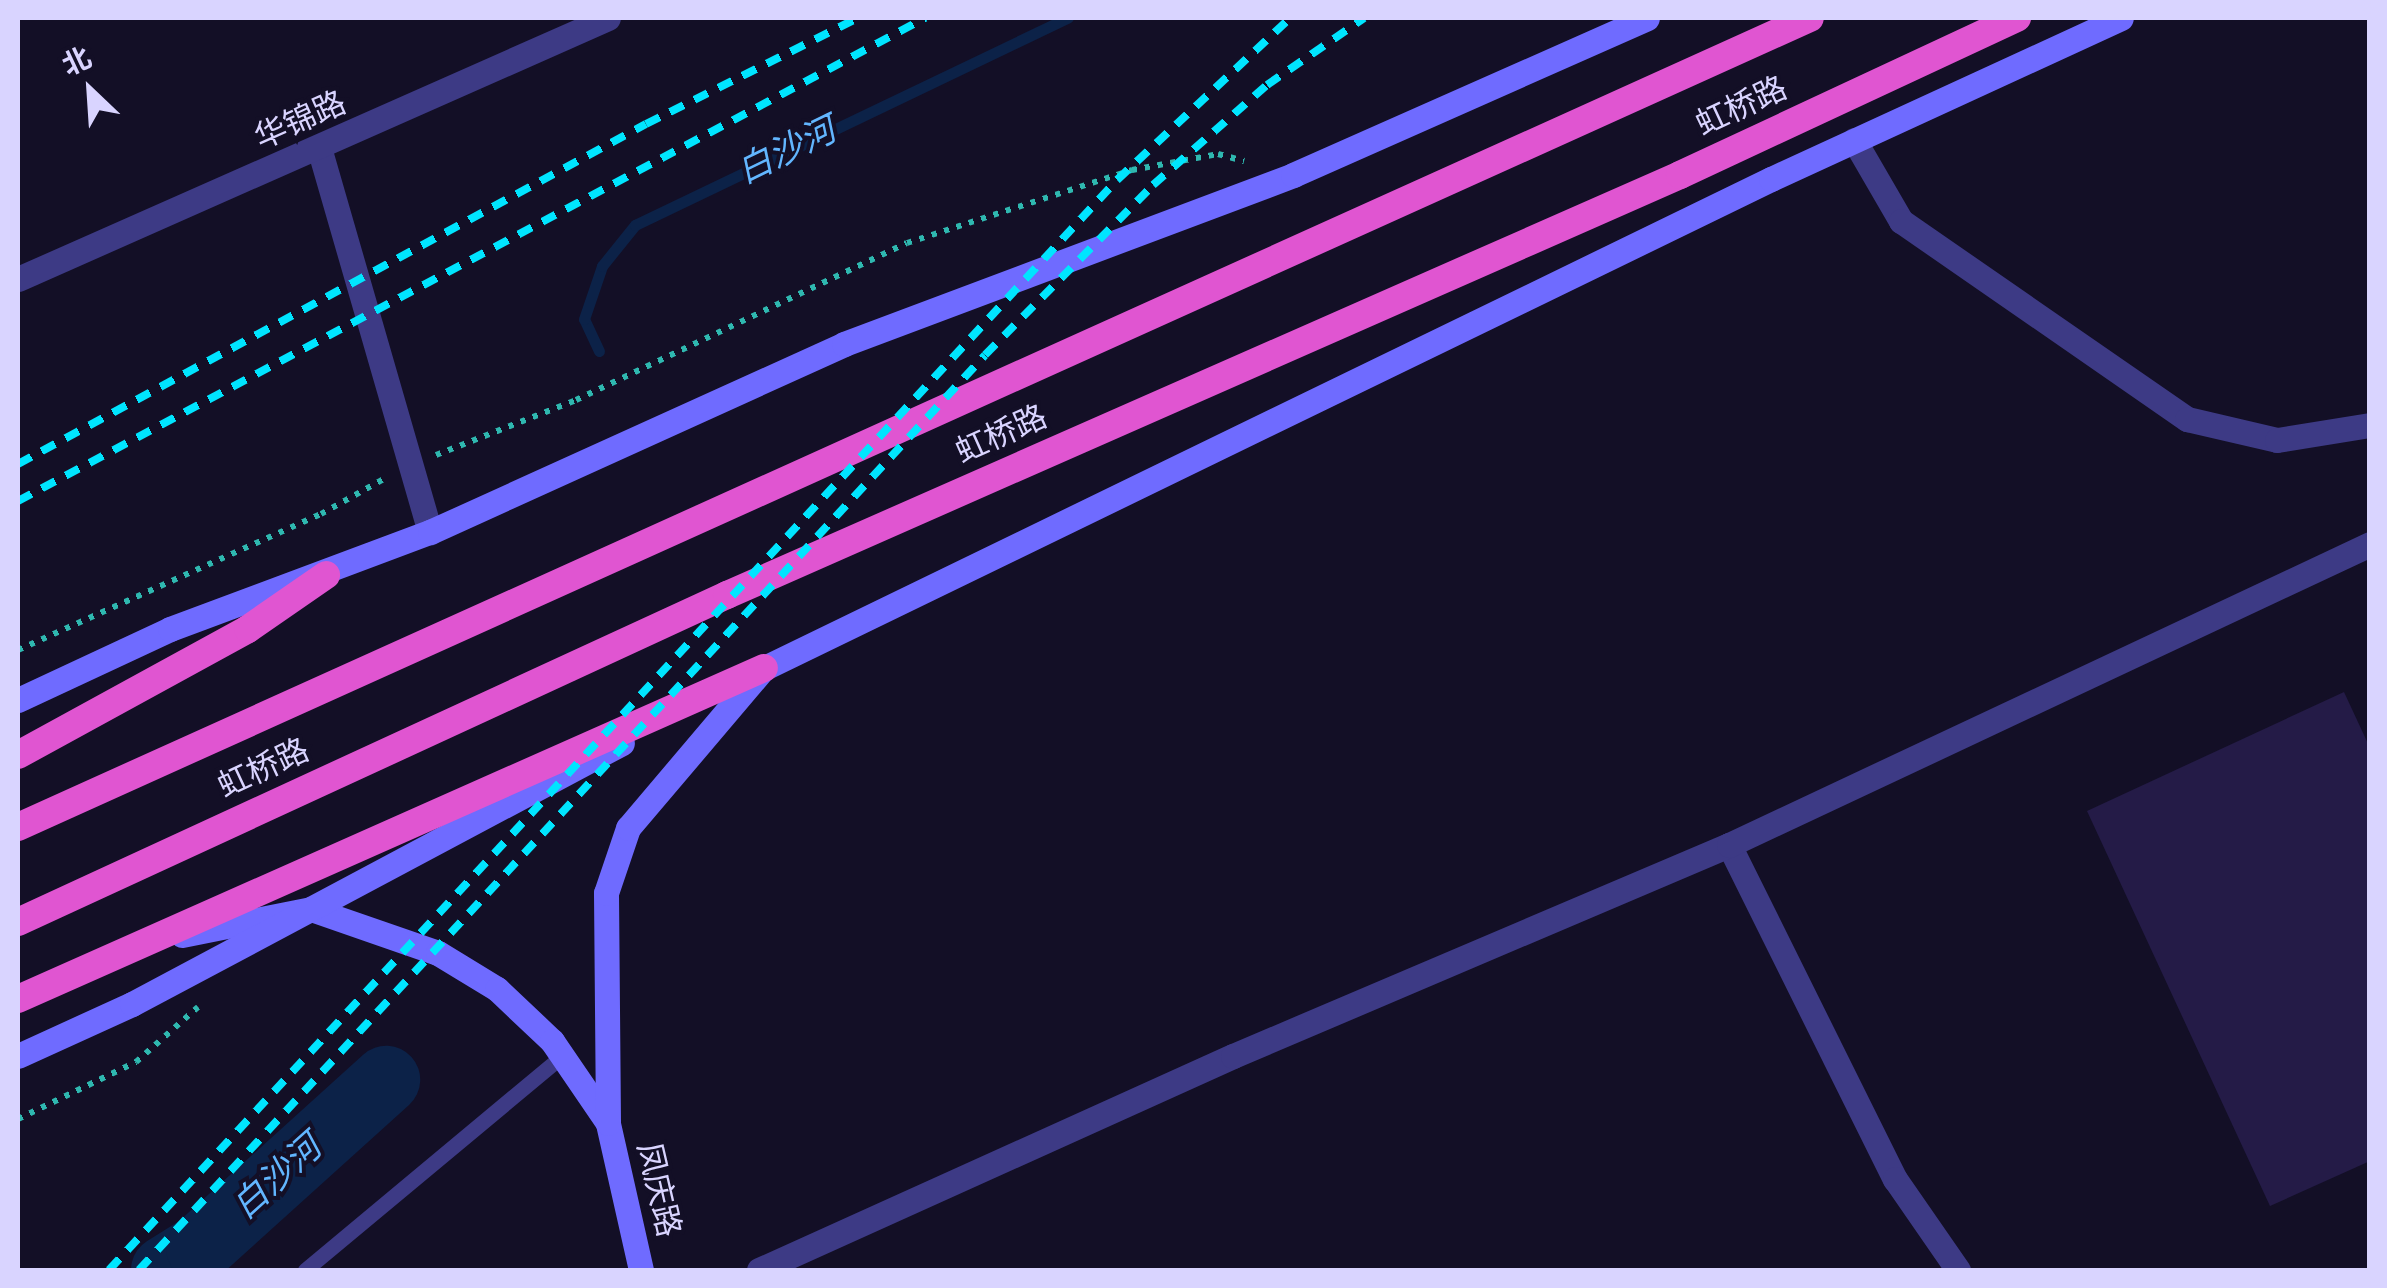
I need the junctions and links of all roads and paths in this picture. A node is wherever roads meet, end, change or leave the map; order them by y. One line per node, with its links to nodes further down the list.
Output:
1 (608, 18): 7 (street, 华锦路)
2 (1647, 18): 8 (main road)
3 (1810, 18): 19 (highway, 虹桥路)
4 (2017, 18): 22 (highway, 虹桥路)
5 (2120, 18): 6 (main road)
6 (1854, 140): 10 (street); 16 (main road)
7 (320, 151): 9 (street, 华锦路); 11 (street)
8 (1293, 175): 11 (path); 12 (main road)
9 (18, 279)
10 (2370, 425)
11 (409, 465): 12 (street); 15 (path)
12 (430, 532): 14 (main road)
13 (2370, 544): 20 (street)
14 (326, 576): 17 (main road); 18 (highway)
15 (18, 650)
16 (764, 668): 21 (main road); 23 (highway); 27 (main road)
17 (18, 700)
18 (18, 756)
19 (18, 827)
20 (1729, 845): 30 (street); 31 (street)
21 (311, 909): 23 (main road); 25 (main road); 26 (main road)
22 (18, 922)
23 (122, 950): 24 (highway)
24 (18, 999)
25 (18, 1056)
26 (562, 1056): 27 (main road); 28 (lane)
27 (608, 1123): 29 (main road, 凤庆路)
28 (305, 1270)
29 (641, 1270)
30 (759, 1270)
31 (1958, 1270)

